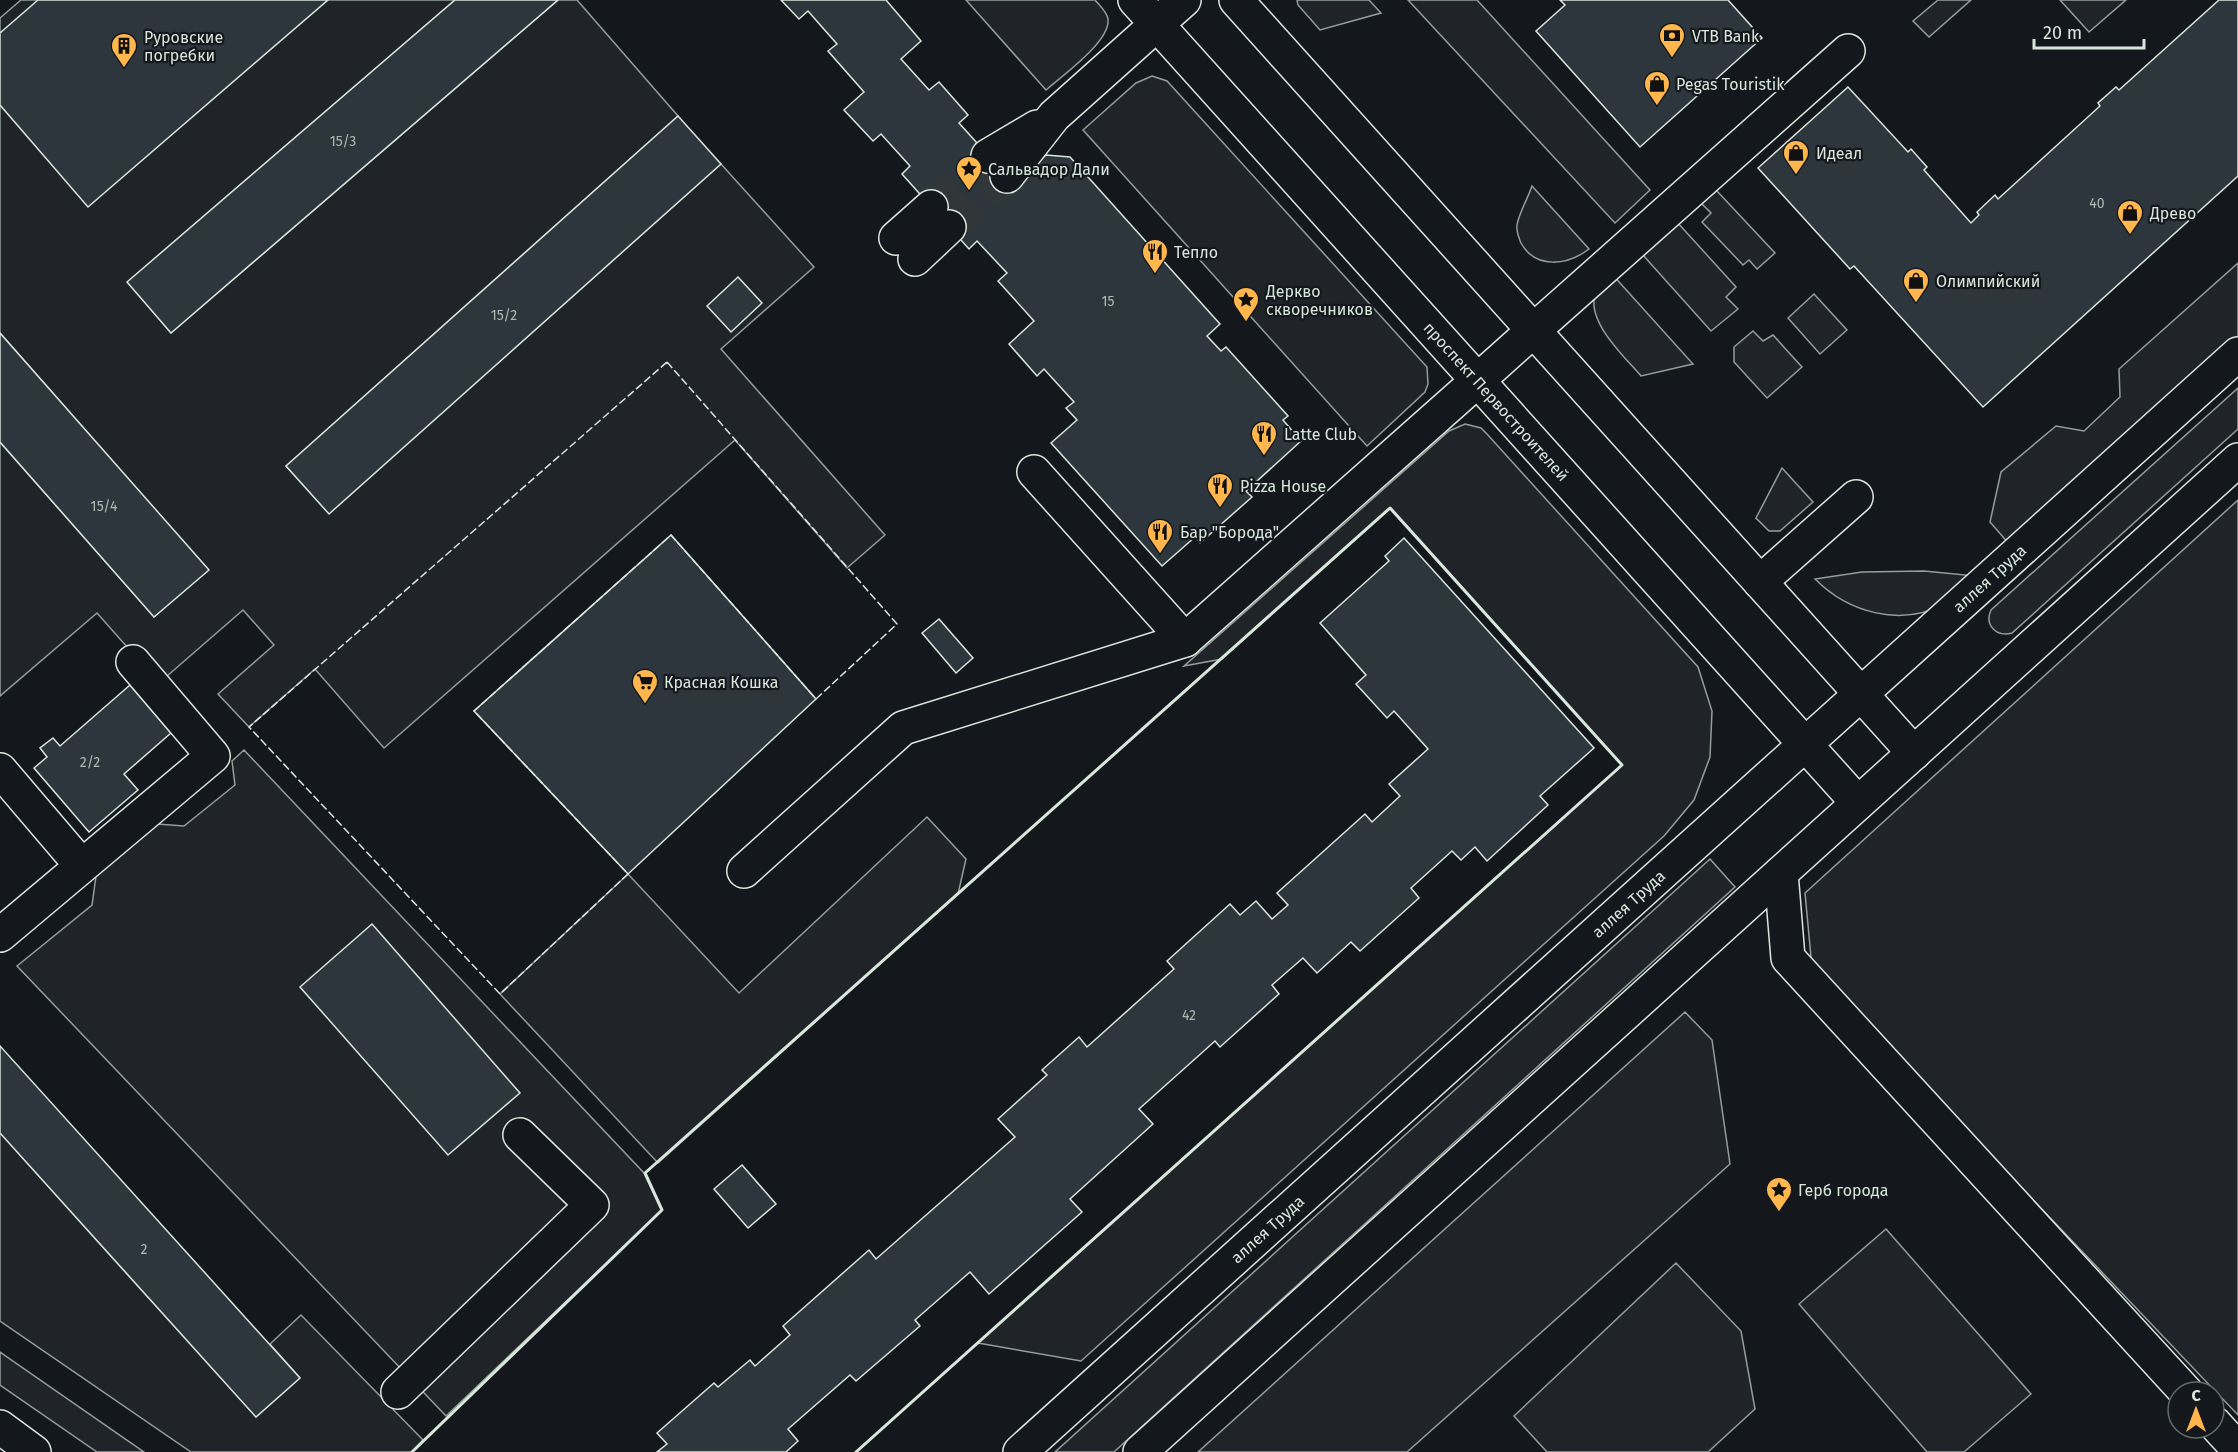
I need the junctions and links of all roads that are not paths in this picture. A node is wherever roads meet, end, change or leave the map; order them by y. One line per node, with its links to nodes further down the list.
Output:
1 (1135, 0): 4 (main road, проспект Первостроителей)
2 (1184, 0): 4 (main road)
3 (1236, 0): 9 (main road)
4 (1157, 24): 6 (main road); 11 (main road, проспект Первостроителей)
5 (1848, 51): 9 (main road)
6 (997, 166)
7 (940, 217): 8 (main road)
8 (906, 248)
9 (1534, 330): 11 (main road); 15 (main road)
10 (2238, 354): 18 (main road, аллея Труда)
11 (1477, 381): 16 (main road); 19 (main road, проспект Первостроителей)
12 (2238, 460): 20 (main road)
13 (1035, 472): 16 (main road)
14 (1856, 497): 15 (main road)
15 (1760, 582): 18 (main road)
16 (1185, 640): 24 (main road)
17 (133, 662): 23 (main road)
18 (1861, 694): 19 (main road, аллея Труда); 20 (main road)
19 (1804, 745): 22 (main road, проспект Первостроителей); 34 (main road, аллея Труда)
20 (1914, 753): 22 (main road)
21 (0, 770): 23 (main road)
22 (1858, 804): 25 (main road)
23 (81, 865): 26 (main road)
24 (744, 871)
25 (1781, 873): 28 (main road); 35 (main road)
26 (0, 935)
27 (520, 1135): 29 (main road)
28 (2175, 1380)
29 (398, 1392)
30 (0, 1427): 33 (main road)
31 (2226, 1436): 32 (main road)
32 (2238, 1449)
33 (34, 1452)
34 (1020, 1452)
35 (1140, 1452)

